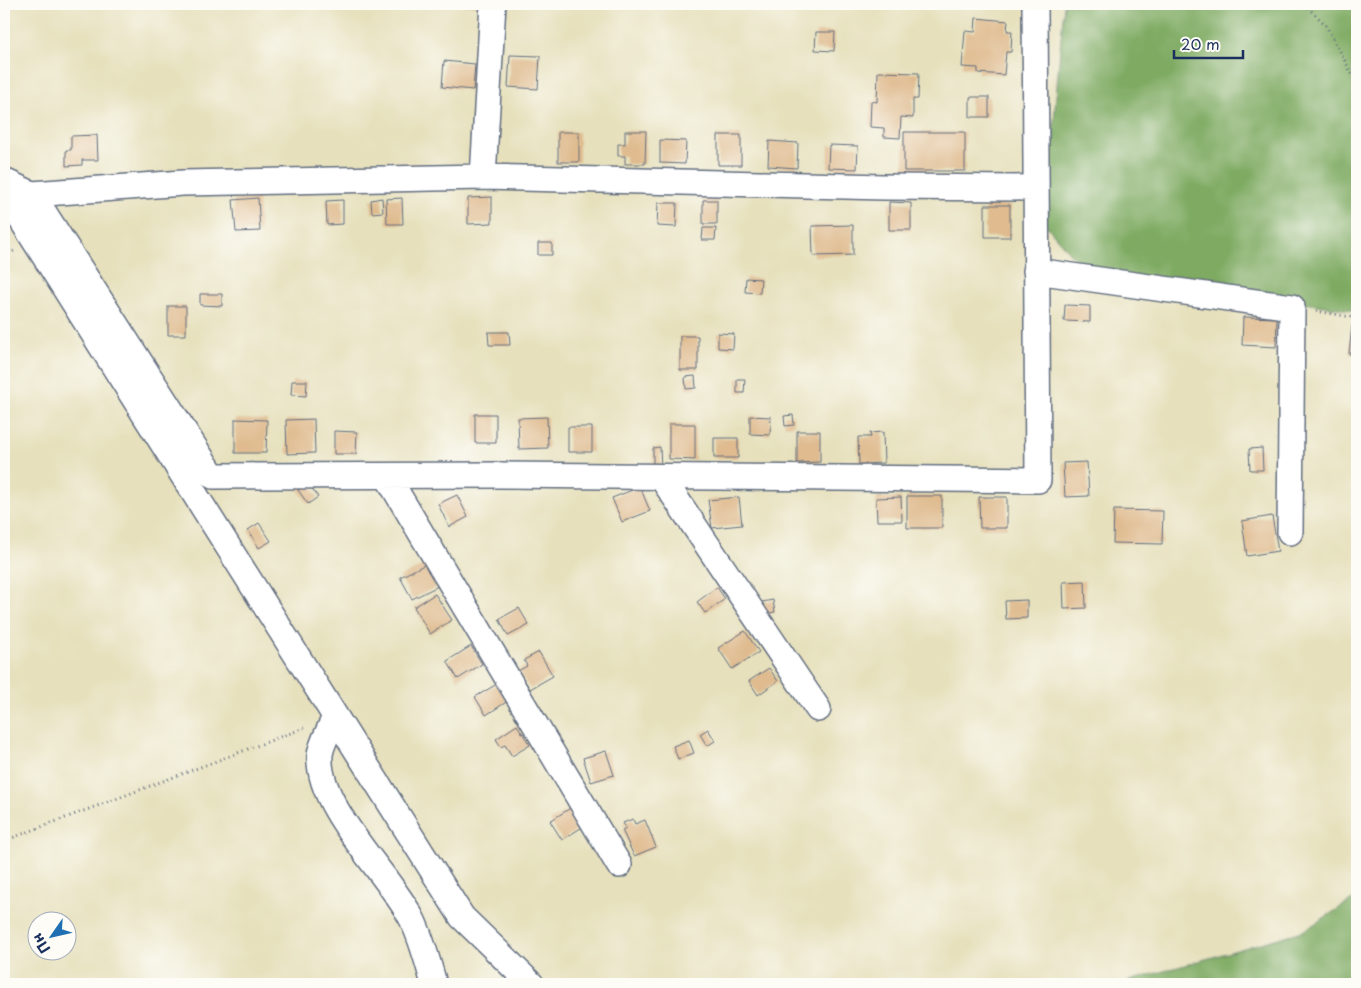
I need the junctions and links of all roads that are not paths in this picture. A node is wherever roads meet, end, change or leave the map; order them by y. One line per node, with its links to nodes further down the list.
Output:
1 (493, 4): 3 (street)
2 (1035, 4): 5 (street)
3 (483, 177): 5 (street); 7 (street)
4 (4, 181): 7 (street)
5 (1035, 188): 8 (street)
6 (4, 192): 13 (street)
7 (32, 194): 9 (street)
8 (1036, 271): 10 (street); 11 (street)
9 (387, 476): 10 (street); 14 (street)
10 (662, 478): 12 (street)
11 (1290, 532)
12 (818, 709)
13 (335, 716): 15 (street); 16 (street)
14 (619, 865)
15 (434, 984)
16 (531, 984)

